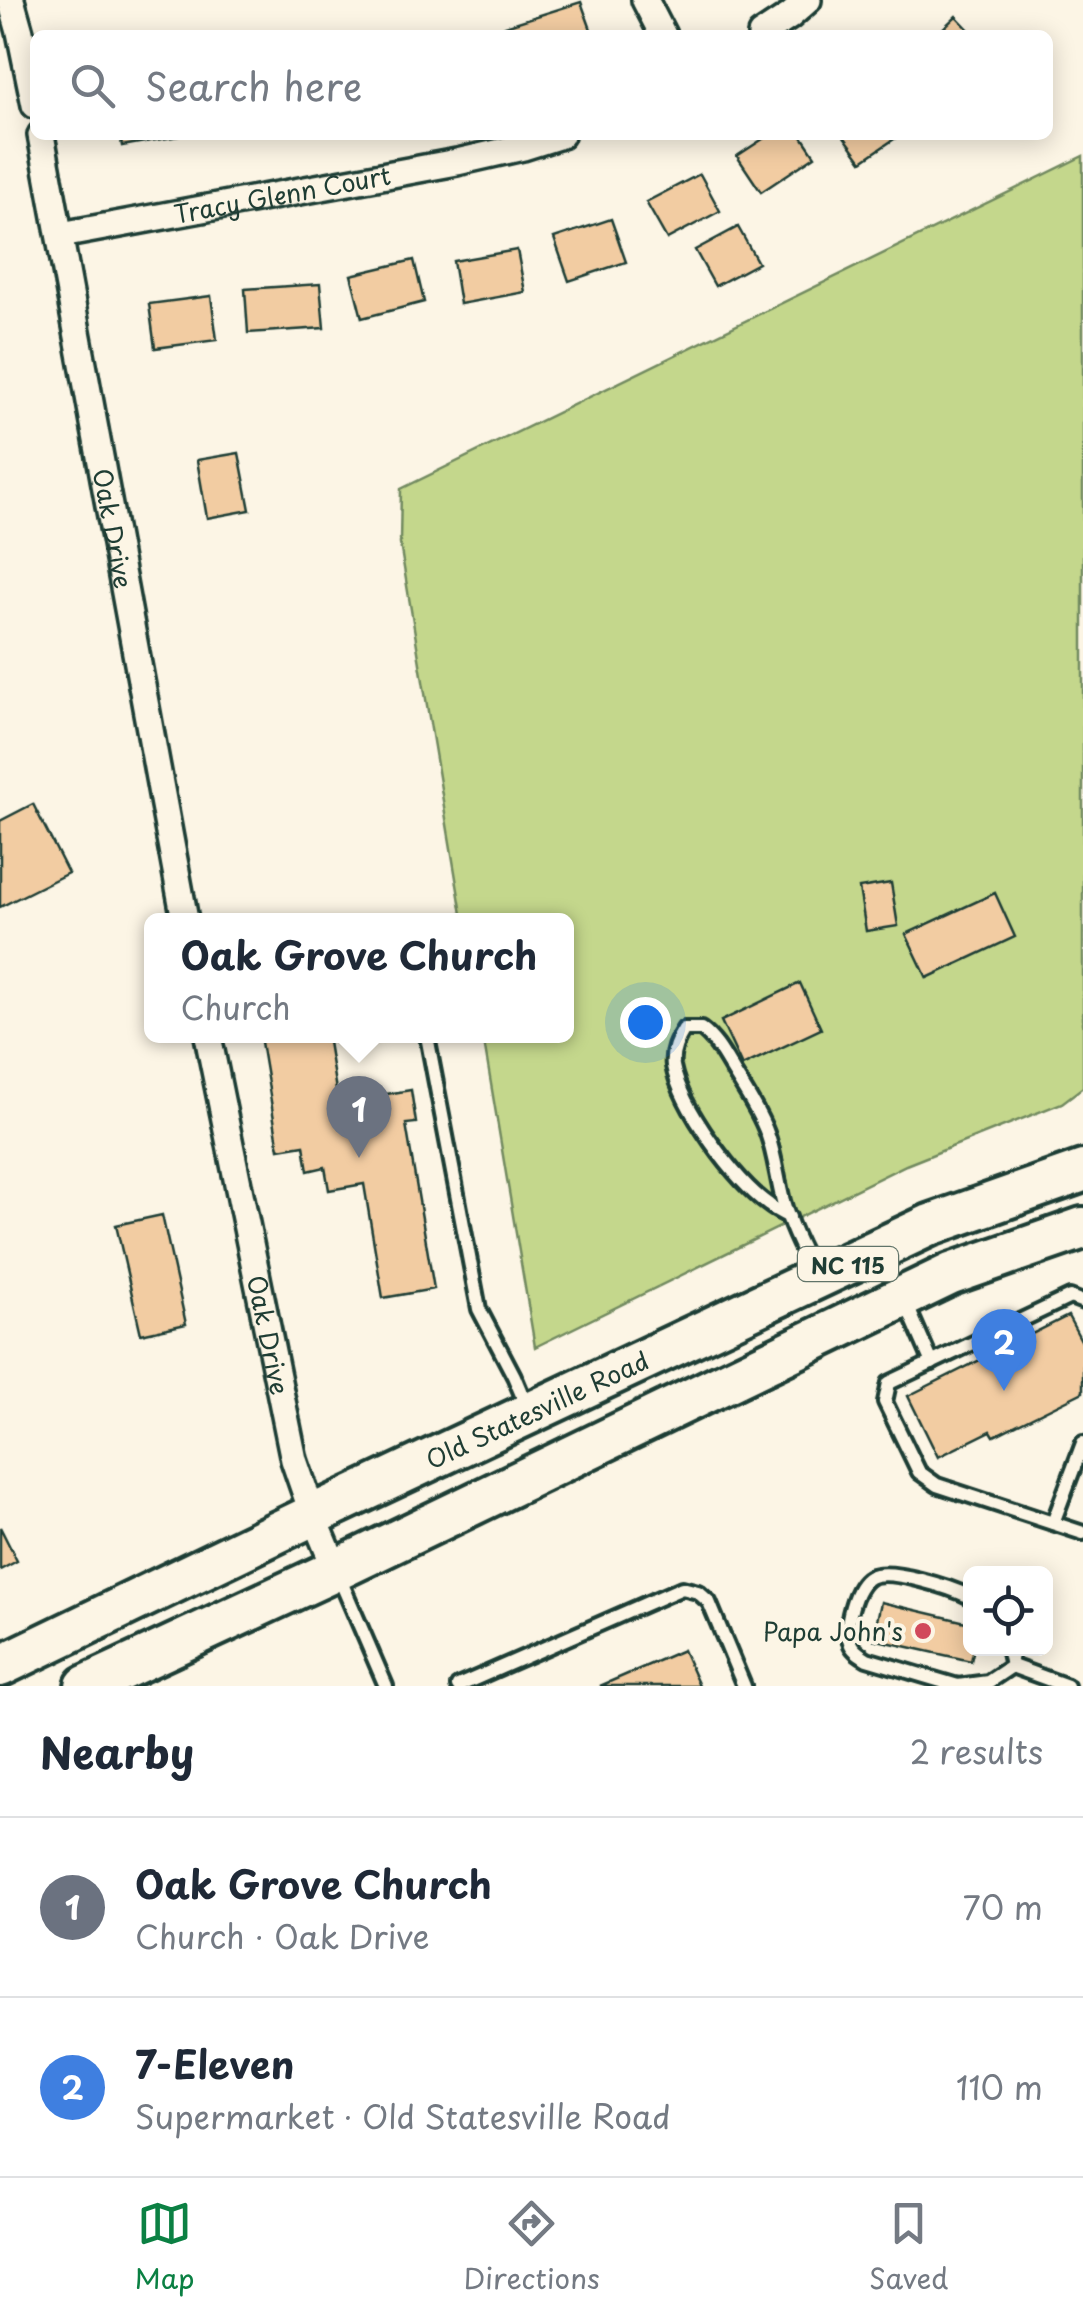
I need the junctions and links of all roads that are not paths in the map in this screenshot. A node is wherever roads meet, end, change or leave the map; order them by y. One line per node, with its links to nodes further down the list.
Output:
1 (11, 0): 6 (street)
2 (644, 0): 4 (street)
3 (808, 0): 5 (street)
4 (660, 30)
5 (768, 30)
6 (30, 81)
7 (42, 140): 9 (street, Oak Drive)
8 (545, 140): 9 (street, Tracy Glenn Court)
9 (61, 235): 10 (street, Oak Drive)
10 (184, 913)
11 (209, 1043): 22 (street, Oak Drive)
12 (427, 1043): 20 (lane)
13 (1083, 1171): 16 (main road, Old Statesville Road / NC 115)
14 (789, 1216): 14 (lane); 16 (lane)
15 (1083, 1228): 17 (main road, NC 115)
16 (818, 1278): 20 (main road, Old Statesville Road / NC 115)
17 (904, 1296): 19 (lane); 25 (main road, NC 115)
18 (1083, 1302): 19 (lane)
19 (932, 1363): 23 (lane)
20 (530, 1415): 22 (main road, Old Statesville Road / NC 115)
21 (1083, 1443): 23 (lane)
22 (313, 1515): 25 (street, Oak Drive); 28 (main road, Old Statesville Road / NC 115)
23 (1053, 1523): 24 (lane)
24 (1083, 1533)
25 (336, 1570): 30 (main road, NC 115); 31 (lane)
26 (963, 1594): 29 (lane)
27 (1010, 1656): 29 (lane)
28 (0, 1666)
29 (1012, 1666): 34 (lane)
30 (86, 1686)
31 (386, 1686)
32 (458, 1686): 33 (lane)
33 (744, 1686)
34 (1067, 1686)

